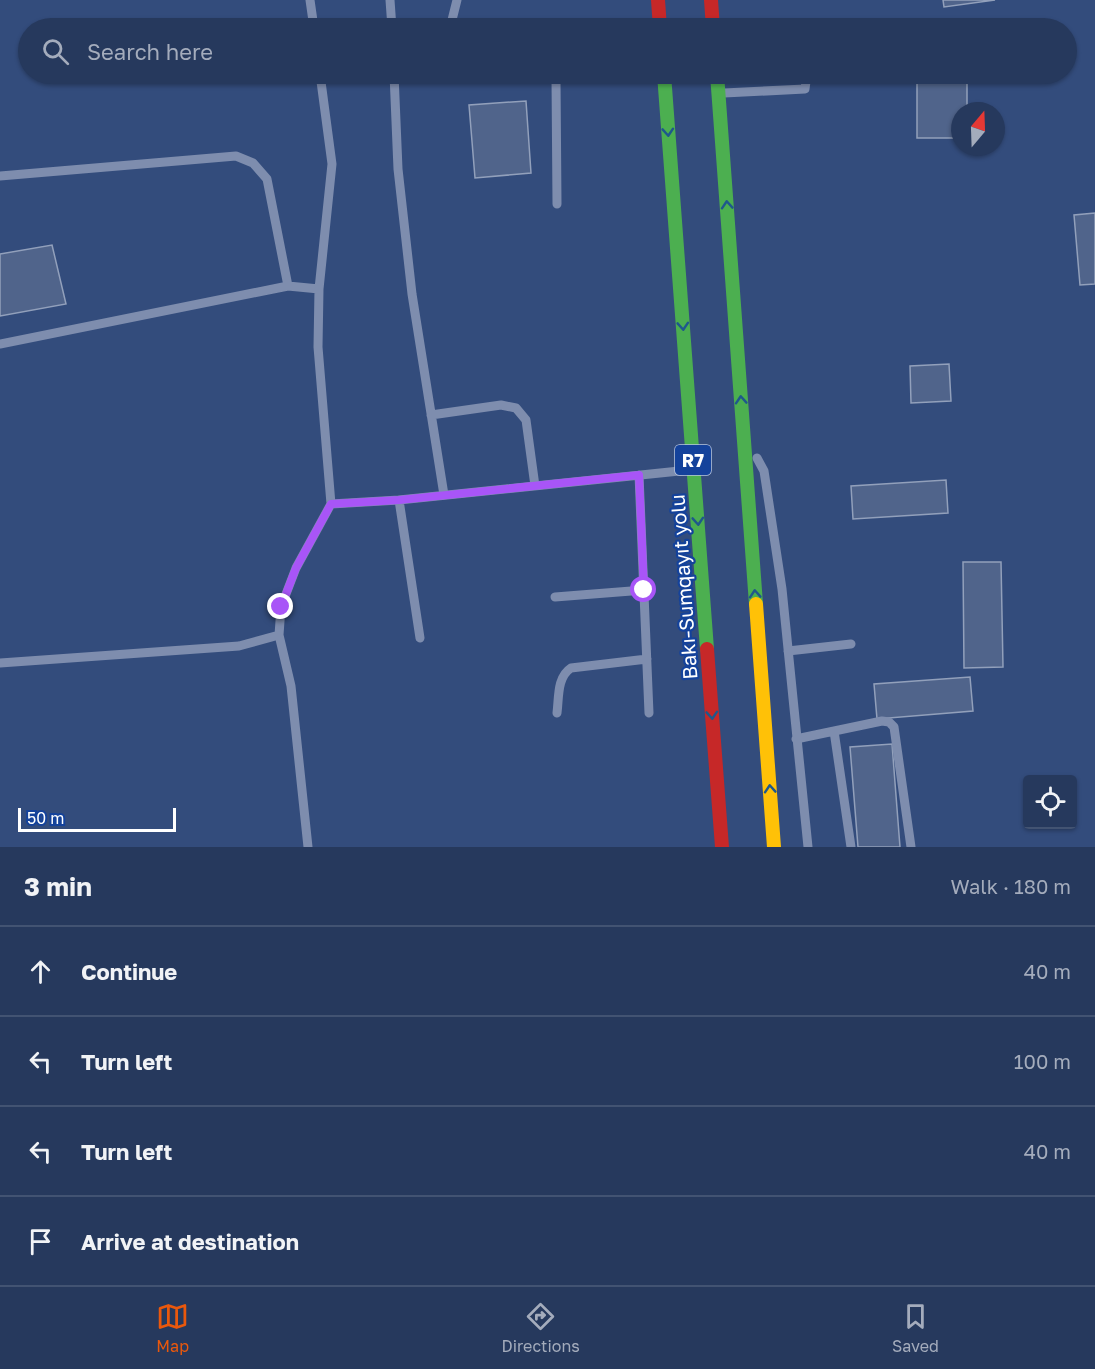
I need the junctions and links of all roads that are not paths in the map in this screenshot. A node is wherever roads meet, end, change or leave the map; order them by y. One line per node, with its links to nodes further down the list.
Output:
1 (310, 0): 6 (lane)
2 (390, 0): 7 (lane)
3 (457, 0): 8 (lane)
4 (658, 0): 9 (highway)
5 (711, 0): 10 (highway)
6 (313, 18)
7 (391, 18)
8 (452, 18)
9 (659, 18)
10 (712, 18)
11 (321, 84): 21 (lane)
12 (394, 84): 23 (lane)
13 (554, 84): 19 (lane)
14 (665, 84): 25 (highway, Bakı-Sumqayıt yolu / R7, one-way to 25)
15 (718, 84): 17 (highway)
16 (806, 84): 17 (lane)
17 (718, 93): 24 (highway, one-way to 17)
18 (0, 176): 20 (lane)
19 (557, 204)
20 (288, 286): 21 (lane); 22 (lane)
21 (319, 288): 30 (lane)
22 (0, 344)
23 (431, 415): 27 (lane); 28 (lane)
24 (744, 435): 36 (lane); 45 (highway, one-way to 24)
25 (694, 470): 26 (lane); 44 (highway, Bakı-Sumqayıt yolu / R7, one-way to 44)
26 (639, 475): 27 (lane); 31 (lane)
27 (534, 486): 28 (lane)
28 (444, 495): 29 (lane)
29 (399, 500): 30 (lane); 34 (lane)
30 (331, 504): 33 (lane)
31 (644, 590): 32 (lane); 37 (lane)
32 (555, 597)
33 (279, 635): 38 (lane); 43 (lane)
34 (420, 638)
35 (851, 644): 36 (lane)
36 (788, 651): 42 (lane)
37 (647, 659): 39 (lane); 40 (lane)
38 (0, 663)
39 (557, 713)
40 (650, 713)
41 (834, 731): 42 (lane); 47 (lane); 48 (lane)
42 (796, 739): 46 (lane)
43 (308, 847)
44 (722, 847)
45 (774, 847)
46 (808, 847)
47 (851, 847)
48 (911, 847)

